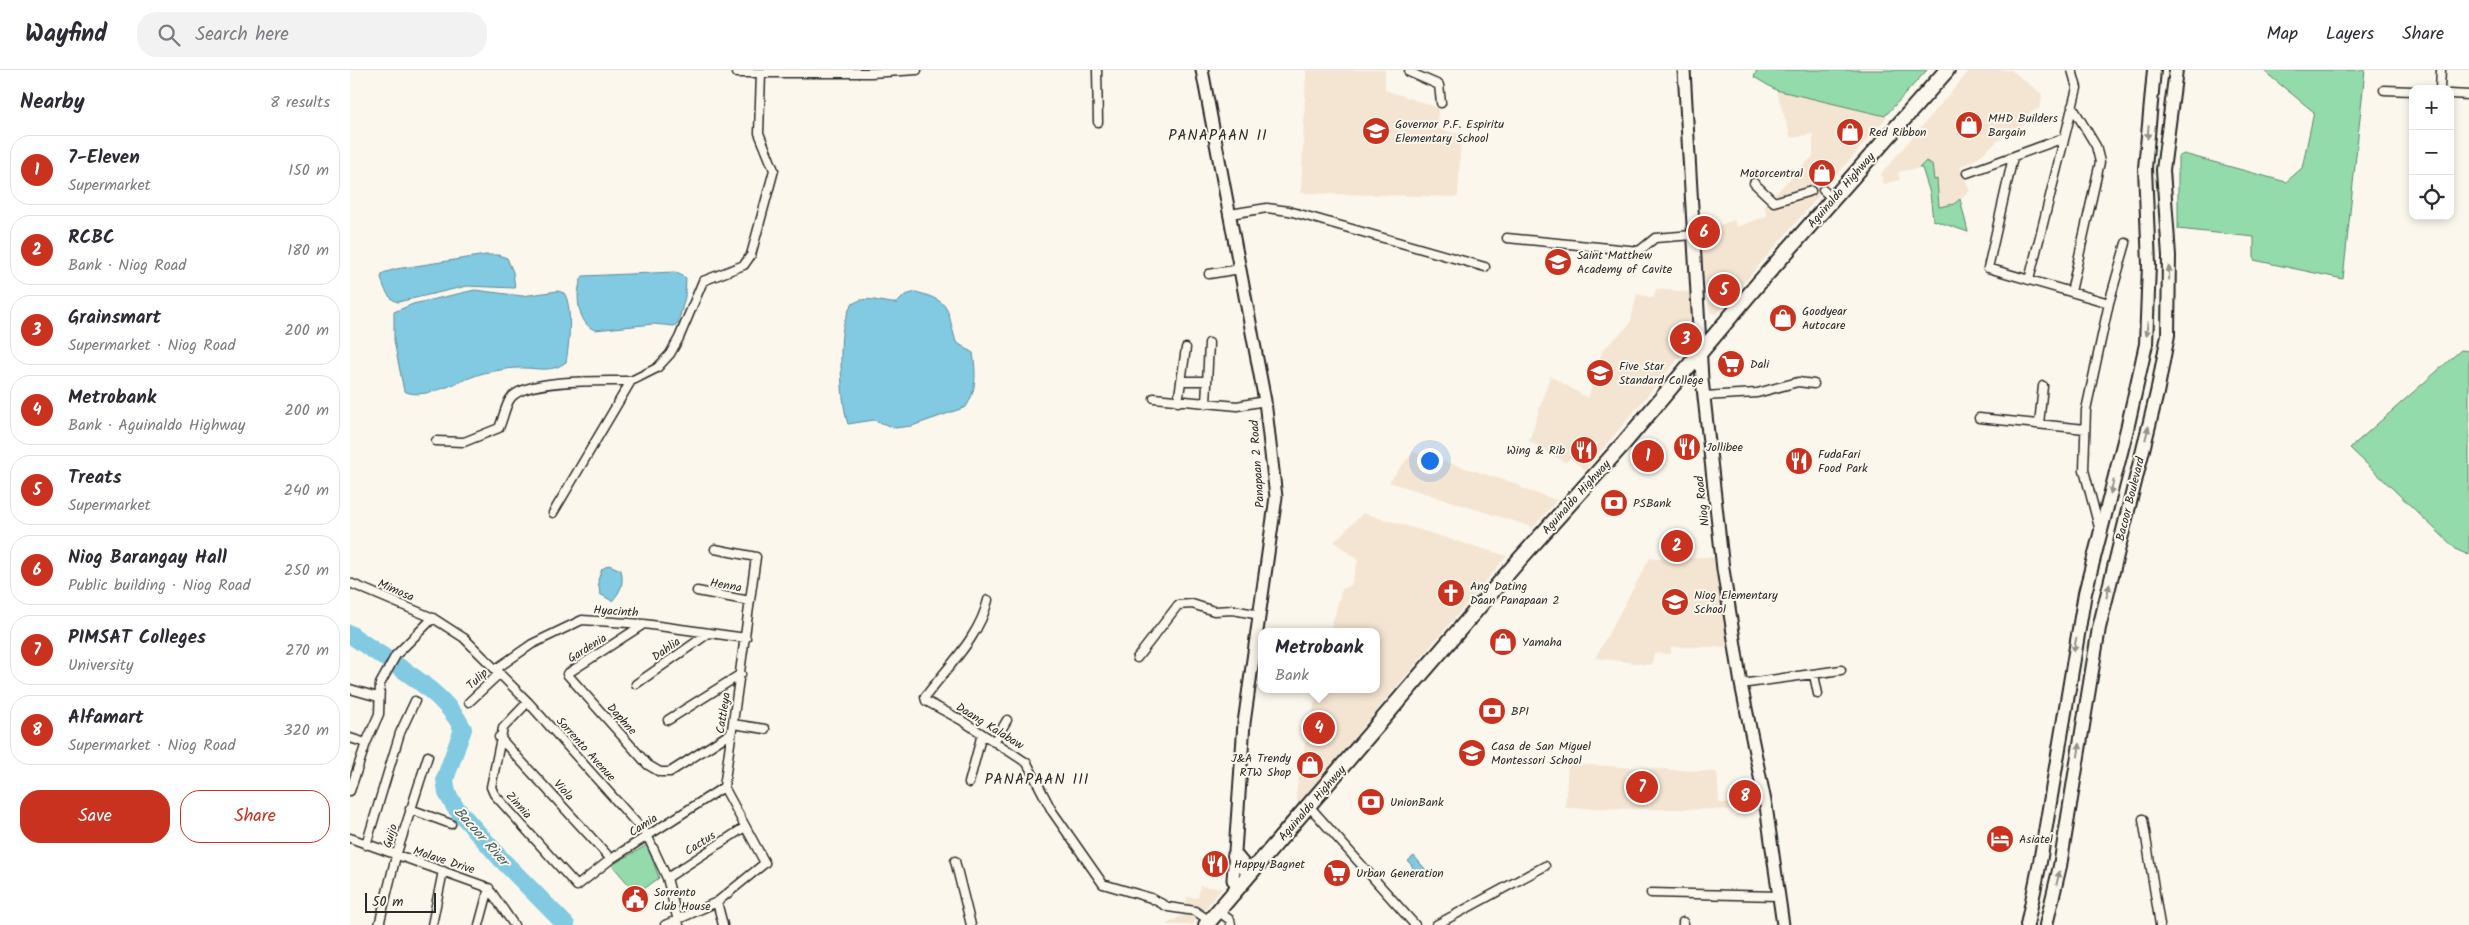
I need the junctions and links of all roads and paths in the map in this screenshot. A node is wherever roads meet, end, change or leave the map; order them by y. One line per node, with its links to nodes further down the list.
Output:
1 (917, 70): 12 (street)
2 (1097, 70): 23 (street)
3 (1202, 70): 29 (street, Panapaan 2 Road)
4 (1410, 70): 21 (street)
5 (1684, 70): 30 (street, Niog Road)
6 (1947, 70): 41 (highway, Aguinaldo Highway)
7 (2072, 70): 22 (street)
8 (2154, 70): 14 (main road, Bacoor Boulevard)
9 (2176, 70): 15 (main road, Bacoor Boulevard)
10 (2440, 70): 16 (street)
11 (755, 72): 12 (street); 13 (street); 42 (street)
12 (844, 72)
13 (737, 73)
14 (2153, 83): 15 (main road); 57 (main road, Bacoor Boulevard, one-way to 57)
15 (2174, 85): 97 (main road, Bacoor Boulevard, one-way to 15)
16 (2440, 85)
17 (2384, 90): 18 (street)
18 (2409, 92)
19 (2454, 94): 20 (street)
20 (2469, 95)
21 (1441, 103)
22 (2072, 106): 24 (street); 37 (street)
23 (1098, 122)
24 (2064, 138): 25 (street); 36 (street)
25 (2013, 157): 26 (street); 36 (street)
26 (1967, 173)
27 (1754, 183): 28 (street)
28 (1811, 191)
29 (1230, 214): 33 (street); 34 (street, Panapaan 2 Road)
30 (1693, 235): 31 (street); 41 (street, Niog Road)
31 (1507, 238)
32 (2126, 243): 38 (street)
33 (1485, 267)
34 (1240, 269): 35 (street); 49 (street, Panapaan 2 Road)
35 (1208, 274)
36 (2029, 280): 37 (street)
37 (2071, 292): 38 (street)
38 (2109, 303): 54 (street)
39 (1209, 343): 44 (street)
40 (1186, 348): 43 (street)
41 (1700, 353): 47 (street, Niog Road); 98 (highway, Aguinaldo Highway)
42 (631, 381): 55 (street); 56 (street)
43 (1182, 381): 44 (street); 50 (street)
44 (1207, 382): 51 (street)
45 (1814, 384): 47 (street)
46 (2042, 386): 53 (street)
47 (1704, 396): 75 (street, Niog Road)
48 (1154, 398): 50 (street)
49 (1265, 401): 51 (street); 63 (street, Panapaan 2 Road)
50 (1178, 402): 51 (street)
51 (1206, 404)
52 (1979, 418): 53 (street)
53 (2039, 424): 54 (street)
54 (2085, 429): 57 (street)
55 (436, 441)
56 (553, 513)
57 (2100, 534): 96 (main road, Bacoor Boulevard, one-way to 96)
58 (716, 549): 61 (street, Cattleya)
59 (350, 582): 64 (street, Mimosa)
60 (697, 591): 61 (street, Henna)
61 (750, 600): 67 (street, Cattleya)
62 (988, 600): 87 (street, Daang Kalabaw)
63 (1260, 614): 68 (street); 107 (street, Panapaan 2 Road)
64 (433, 618): 70 (street, Sorrento Avenue); 78 (street)
65 (644, 624): 66 (street, Hyacinth); 70 (street, Hyacinth); 71 (street, Gardenia)
66 (709, 633): 67 (street, Hyacinth); 74 (street, Dahlia)
67 (746, 638): 72 (street, Cattleya)
68 (1137, 658)
69 (1841, 670): 73 (street)
70 (498, 671): 80 (street, Tulip); 81 (street, Sorrento Avenue)
71 (567, 674): 86 (street, Daphne)
72 (741, 674): 82 (street); 84 (street, Cattleya)
73 (1814, 674): 75 (street); 77 (street)
74 (636, 684)
75 (1741, 684): 118 (street, Niog Road)
76 (350, 688): 78 (street)
77 (1818, 694)
78 (378, 698): 91 (street)
79 (415, 702): 105 (street)
80 (469, 702)
81 (528, 702): 88 (street, Zinnia); 103 (street, Sorrento Avenue)
82 (668, 720)
83 (1007, 720): 90 (street)
84 (733, 724): 85 (street); 86 (street, Cattleya)
85 (765, 729)
86 (732, 732): 94 (street, Cattleya)
87 (982, 734): 90 (street, Daang Kalabaw); 93 (street)
88 (500, 737): 108 (street, Viola); 114 (street, Zinnia)
89 (350, 738): 91 (street)
90 (994, 742): 120 (street, Daang Kalabaw)
91 (366, 743): 95 (street)
92 (428, 756): 99 (street, Guijo)
93 (969, 783)
94 (724, 787): 102 (street); 103 (street, Camia)
95 (350, 791)
96 (2051, 794): 97 (main road); 133 (main road, Bacoor Boulevard)
97 (2071, 798): 134 (main road, Bacoor Boulevard, one-way to 97)
98 (1309, 806): 110 (highway, Aguinaldo Highway); 130 (street)
99 (410, 809): 101 (street); 106 (street, Guijo)
100 (2143, 819): 135 (street)
101 (451, 824)
102 (745, 827): 113 (street, Cactus); 119 (street)
103 (648, 835): 108 (street, Camia); 113 (street, Sorrento Avenue)
104 (350, 838): 105 (street, Molave Drive)
105 (366, 845): 106 (street, Molave Drive)
106 (396, 856): 112 (street, Molave Drive); 122 (street, Guijo)
107 (1235, 856): 110 (highway); 115 (street, Panapaan 2 Road)
108 (611, 859): 114 (street, Camia)
109 (955, 861): 128 (street)
110 (1258, 864): 115 (highway, Aguinaldo Highway)
111 (1545, 866): 131 (street)
112 (443, 872): 116 (street, Molave Drive); 123 (street)
113 (666, 878): 121 (street, Sorrento Avenue)
114 (577, 886)
115 (1239, 886): 120 (highway, Aguinaldo Highway)
116 (488, 888): 124 (street); 125 (street)
117 (1651, 893): 118 (street)
118 (1778, 896): 132 (street, Niog Road)
119 (717, 902): 121 (street); 127 (street)
120 (1212, 919): 129 (street)
121 (678, 923): 126 (street)
122 (379, 925)
123 (432, 925)
124 (479, 925)
125 (514, 925)
126 (664, 925)
127 (723, 925)
128 (971, 925)
129 (1231, 925)
130 (1415, 925)
131 (1436, 925)
132 (1783, 925)
133 (2027, 925)
134 (2046, 925)
135 (2160, 925)

